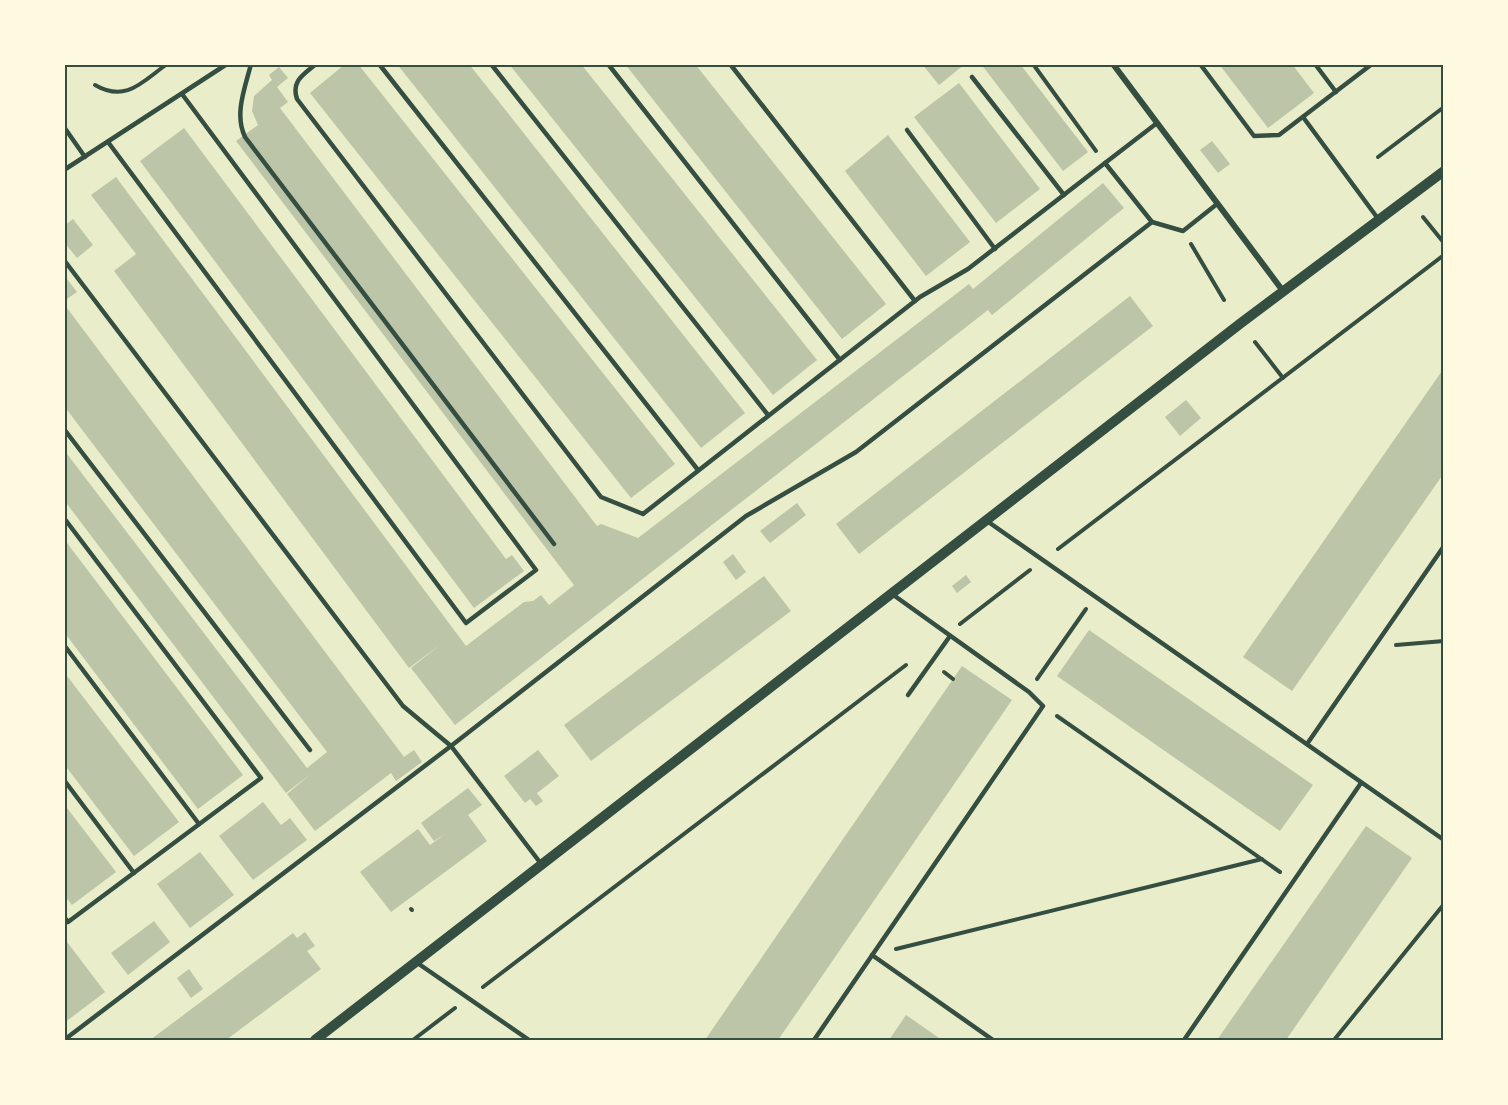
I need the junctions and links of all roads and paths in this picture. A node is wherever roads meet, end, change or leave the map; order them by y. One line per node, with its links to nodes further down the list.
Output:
1 (167, 64): 15 (path)
2 (227, 64): 17 (lane)
3 (251, 64): 49 (lane)
4 (316, 64): 46 (lane)
5 (380, 64): 46 (lane)
6 (491, 64): 44 (lane)
7 (608, 64): 42 (lane)
8 (730, 64): 40 (lane)
9 (1033, 64): 26 (path)
10 (1113, 64): 20 (street)
11 (1200, 64): 19 (lane)
12 (1315, 64): 16 (lane)
13 (1372, 64): 16 (lane)
14 (972, 77): 29 (lane)
15 (95, 85)
16 (1336, 92): 19 (lane)
17 (182, 94): 23 (lane); 23 (lane)
18 (1443, 107): 25 (path)
19 (1303, 117): 32 (lane)
20 (1157, 123): 26 (lane); 30 (street)
21 (64, 127): 24 (lane)
22 (907, 130): 36 (lane)
23 (108, 142): 24 (lane)
24 (84, 157): 27 (lane)
25 (1378, 157)
26 (1105, 163): 29 (lane); 33 (lane)
27 (64, 170)
28 (1443, 171): 32 (street)
29 (1064, 195): 36 (lane)
30 (1217, 204): 34 (lane); 38 (street)
31 (1423, 217): 35 (path)
32 (1379, 220): 38 (street)
33 (1152, 222): 34 (lane); 63 (lane)
34 (1183, 231): 39 (path)
35 (1443, 243)
36 (995, 249): 40 (lane)
37 (64, 260): 63 (lane)
38 (1283, 291): 48 (street)
39 (1224, 300)
40 (915, 301): 42 (lane)
41 (1256, 342): 43 (path)
42 (840, 360): 44 (lane)
43 (1283, 378)
44 (768, 415): 46 (lane)
45 (64, 429): 64 (lane)
46 (698, 471)
47 (64, 518): 67 (lane)
48 (987, 521): 51 (street); 52 (lane)
49 (554, 544)
50 (1443, 546): 56 (lane)
51 (892, 594): 53 (lane); 70 (street)
52 (1095, 596): 59 (path); 62 (lane)
53 (950, 636): 59 (lane); 60 (lane)
54 (1443, 641): 56 (path)
55 (64, 645): 67 (lane)
56 (1374, 647): 62 (lane)
57 (942, 671): 58 (path)
58 (953, 679)
59 (1029, 692): 61 (lane)
60 (908, 695)
61 (1043, 706): 69 (path); 75 (lane)
62 (1306, 744): 66 (lane)
63 (451, 746): 70 (lane); 77 (lane)
64 (310, 750)
65 (64, 780): 71 (lane)
66 (1361, 783): 68 (lane); 72 (lane)
67 (199, 824): 71 (lane)
68 (1443, 840)
69 (1262, 859): 72 (path); 75 (path)
70 (542, 865): 76 (street)
71 (134, 873): 74 (lane)
72 (1293, 880): 82 (lane)
73 (1443, 904): 83 (path)
74 (64, 917)
75 (872, 956): 80 (lane); 81 (lane)
76 (416, 962): 78 (street); 79 (lane)
77 (64, 1040)
78 (315, 1041)
79 (529, 1041)
80 (814, 1041)
81 (993, 1041)
82 (1184, 1041)
83 (1334, 1041)

